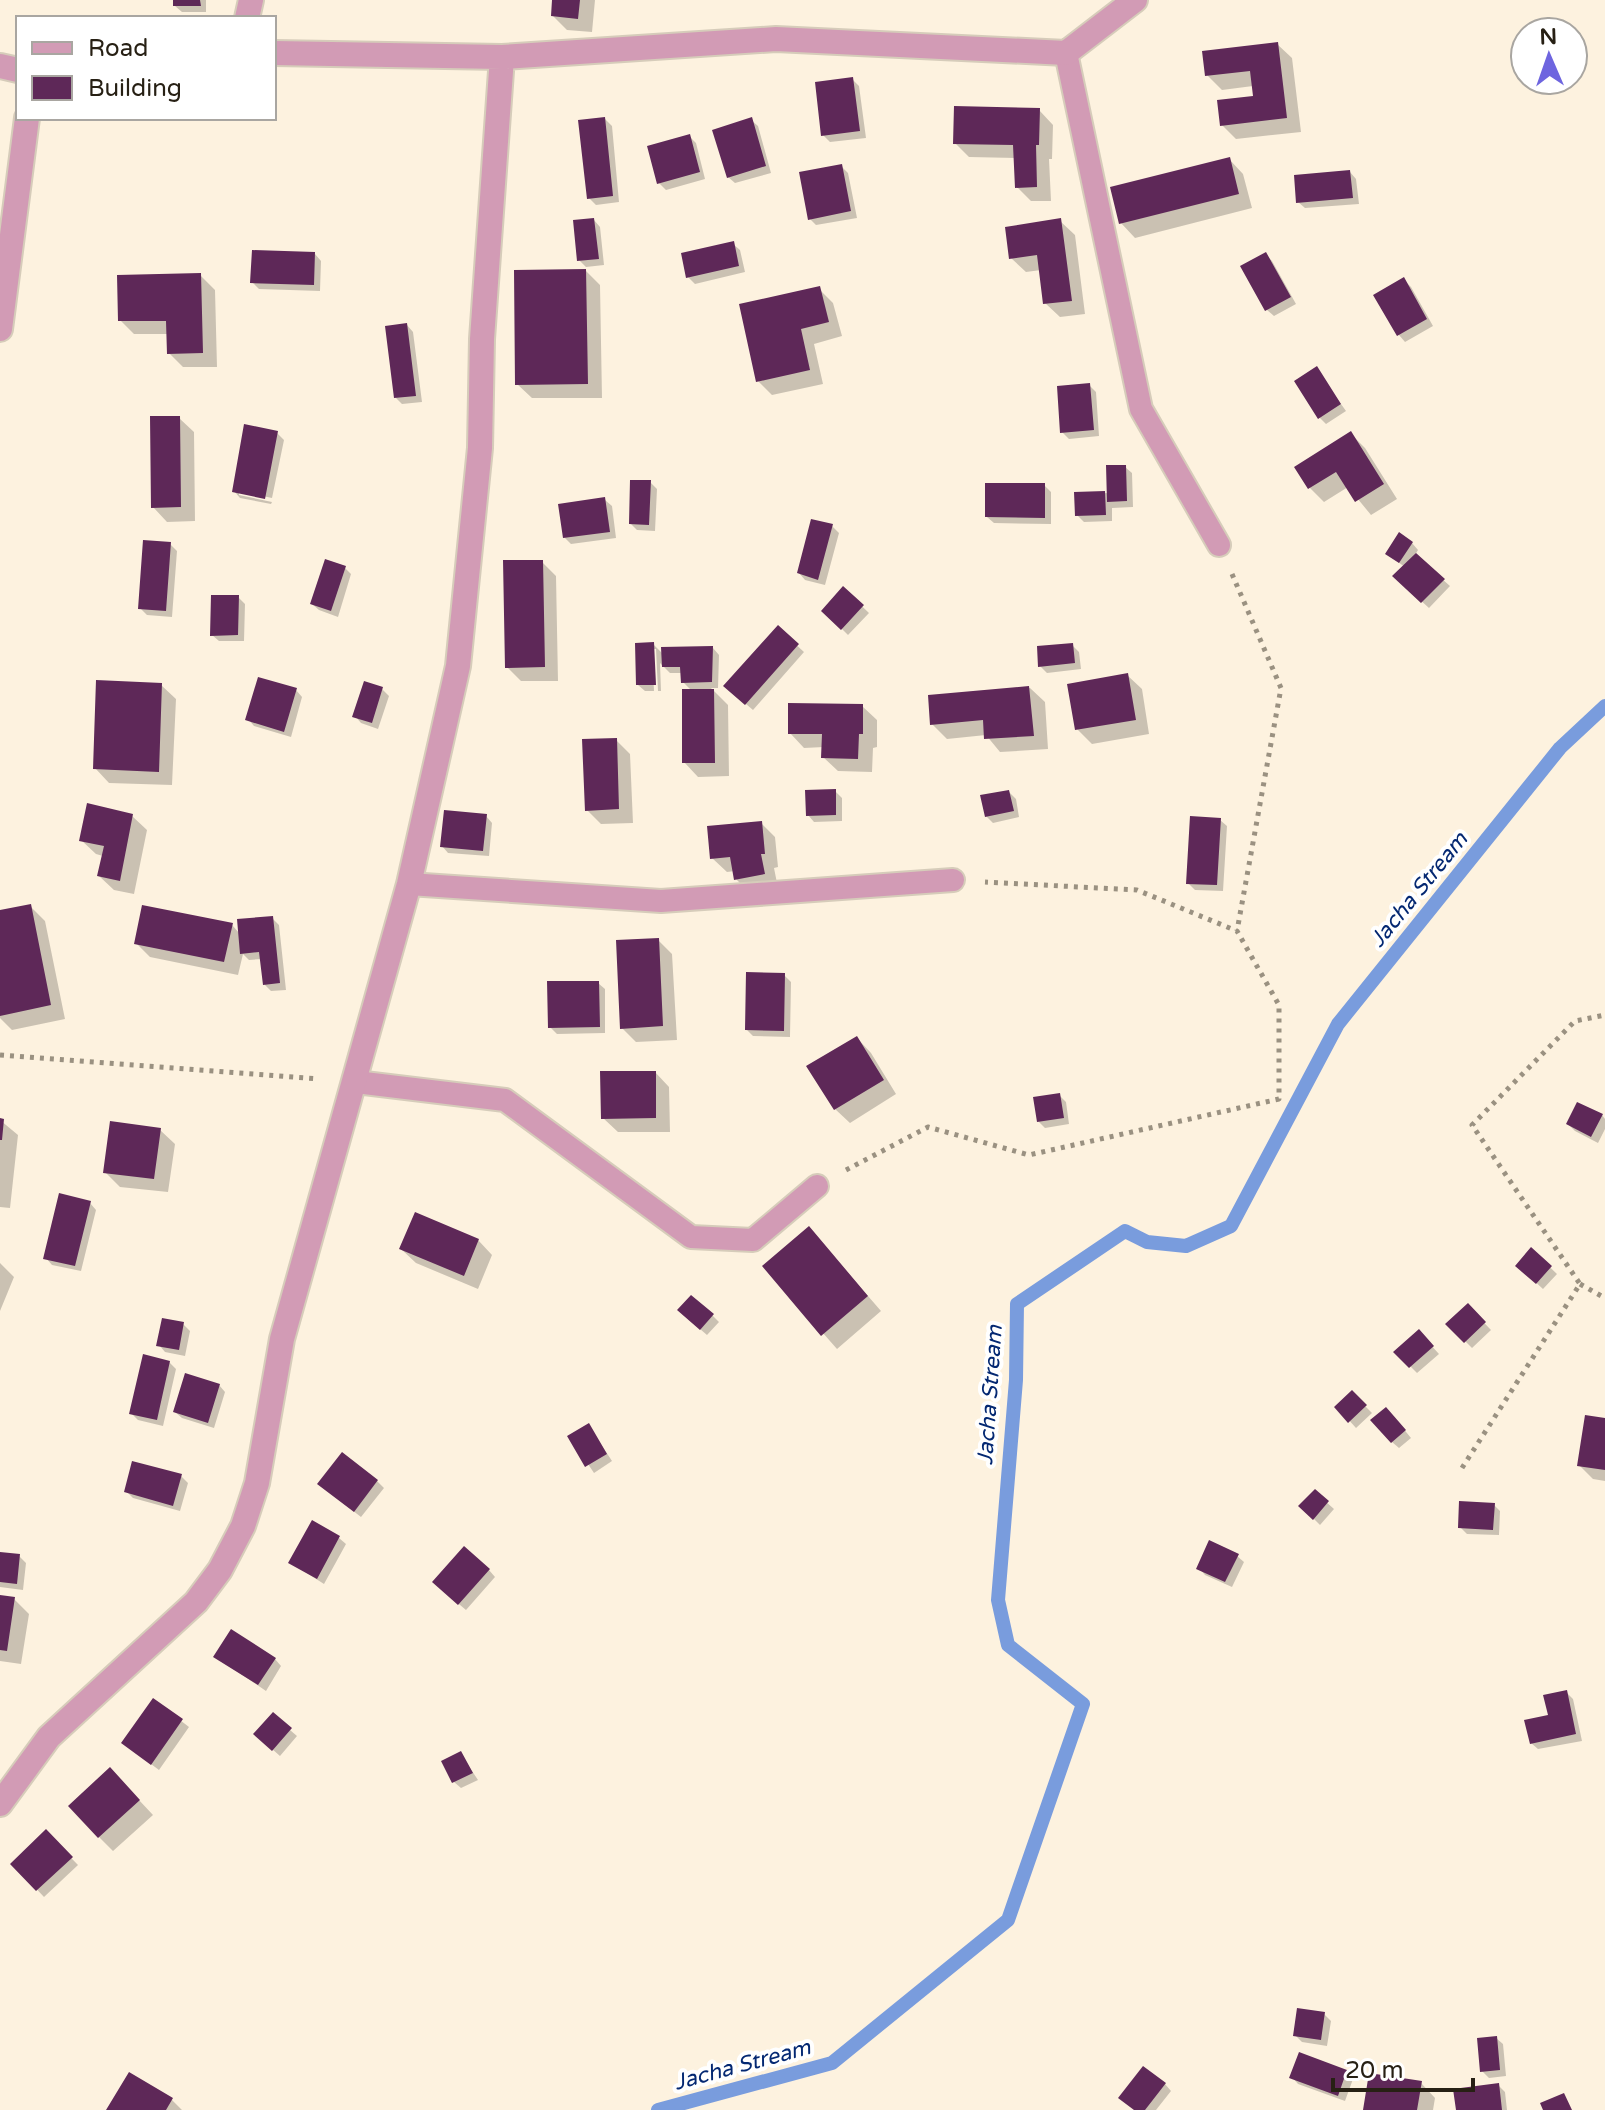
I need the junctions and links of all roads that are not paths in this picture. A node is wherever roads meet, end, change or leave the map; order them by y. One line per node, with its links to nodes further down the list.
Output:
1 (1135, 0): 3 (street)
2 (276, 53): 4 (street)
3 (1066, 53): 4 (street); 7 (lane)
4 (502, 57): 9 (street)
5 (27, 120): 6 (street)
6 (0, 329)
7 (1219, 545)
8 (953, 880): 9 (lane)
9 (409, 884): 10 (street)
10 (356, 1082): 11 (lane); 12 (street)
11 (817, 1186)
12 (0, 1804)

